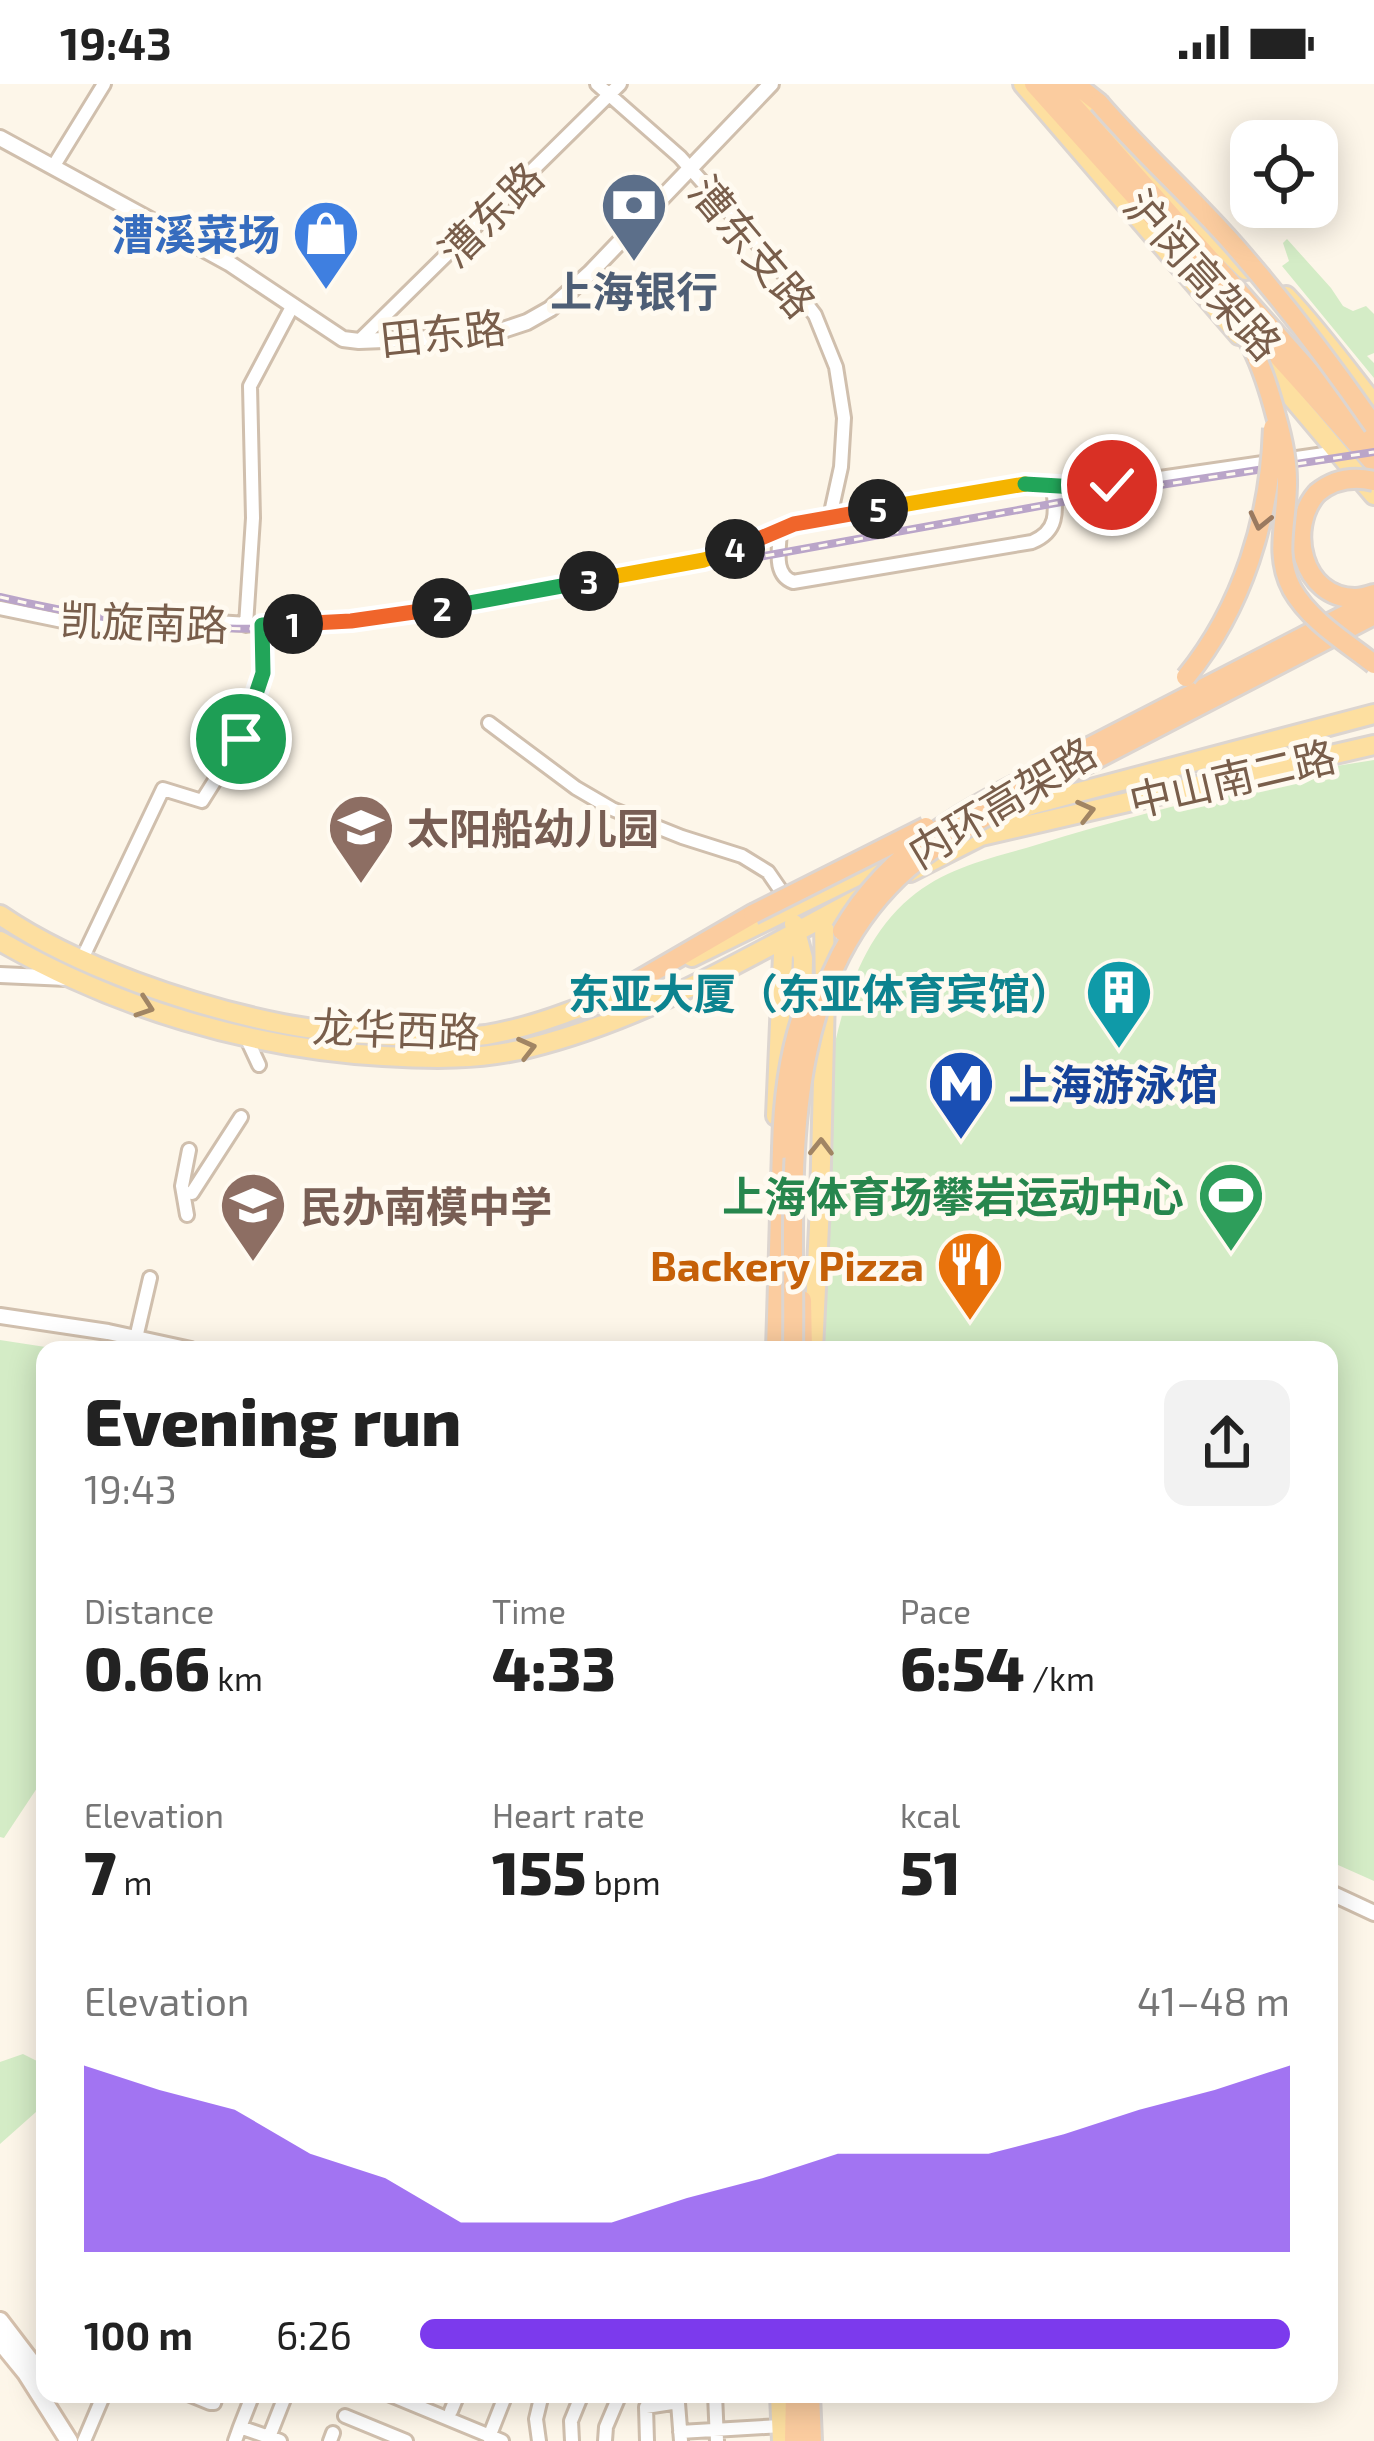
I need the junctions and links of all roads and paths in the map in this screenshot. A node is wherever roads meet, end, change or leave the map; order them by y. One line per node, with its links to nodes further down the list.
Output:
1 (104, 84): 11 (street)
2 (597, 84): 9 (street, 漕东支路)
3 (771, 84): 12 (street, 田东路)
4 (1023, 84): 21 (main road)
5 (1034, 84): 13 (highway, 沪闵高架路)
6 (1054, 84): 20 (highway, 沪闵高架路)
7 (1072, 84): 16 (main road); 19 (highway, bridge)
8 (1087, 84): 16 (main road)
9 (615, 89): 12 (street, 漕东支路); 15 (street, 漕东路)
10 (0, 138): 11 (street, 田东路)
11 (53, 167): 14 (street, 田东路)
12 (690, 168): 15 (street, 田东路); 26 (street, 漕东支路)
13 (1212, 284): 18 (highway, bridge); 22 (highway, 沪闵高架路, bridge)
14 (293, 304): 15 (street, 田东路); 31 (street)
15 (359, 341)
16 (1328, 356): 17 (main road); 19 (main road)
17 (1365, 384): 19 (main road)
18 (1274, 405): 33 (highway, bridge); 36 (highway, one-way to 36, bridge)
19 (1373, 416)
20 (1374, 444)
21 (1339, 452): 24 (street, 凯旋南路); 25 (main road)
22 (1374, 464)
23 (1374, 482): 28 (highway, bridge)
24 (1053, 486): 26 (street, 凯旋南路); 27 (street)
25 (1374, 495)
26 (830, 517): 27 (street, 凯旋南路)
27 (780, 528): 32 (street, 凯旋南路)
28 (1374, 597): 36 (highway, 内环高架路)
29 (0, 608): 31 (street, 凯旋南路)
30 (1374, 615): 53 (highway, 内环高架路, bridge)
31 (246, 625): 32 (street, 凯旋南路)
32 (262, 625): 44 (street)
33 (1374, 664)
34 (1374, 714): 39 (main road, 中山南二路)
35 (489, 723): 39 (street)
36 (1114, 734): 38 (highway, 内环高架路, bridge)
37 (1374, 745): 40 (main road, 中山南二路, one-way to 37)
38 (986, 801): 47 (highway, bridge); 60 (highway, 内环高架路, bridge)
39 (792, 907): 42 (main road); 47 (main road, 龙华西路)
40 (824, 916): 42 (main road, 中山南二路); 64 (main road, one-way to 40)
41 (3, 923): 44 (main road, 龙华西路)
42 (795, 932): 48 (main road, 龙华西路, one-way to 42); 59 (main road); 62 (main road)
43 (0, 941): 46 (main road, 龙华西路)
44 (82, 959): 47 (main road, 龙华西路)
45 (0, 975): 46 (street)
46 (71, 978): 48 (main road, 龙华西路, one-way to 48)
47 (622, 990)
48 (246, 1037): 49 (street)
49 (259, 1065)
50 (241, 1117): 52 (street)
51 (189, 1150): 54 (street)
52 (192, 1192)
53 (794, 1203): 61 (highway, 内环高架路, bridge); 63 (highway, bridge)
54 (187, 1215)
55 (150, 1278): 57 (street)
56 (0, 1316): 57 (street)
57 (136, 1338): 58 (street)
58 (150, 1341)
59 (767, 1341)
60 (776, 1341)
61 (798, 1341)
62 (798, 1341)
63 (799, 1341)
64 (813, 1341)
65 (1338, 1896): 66 (street)
66 (1374, 1913)
67 (0, 2321): 69 (main road)
68 (0, 2341): 70 (main road)
69 (36, 2368)
70 (36, 2389)
71 (45, 2403): 96 (main road)
72 (60, 2403): 97 (main road)
73 (100, 2403): 97 (street)
74 (250, 2403): 90 (street)
75 (284, 2403): 94 (street)
76 (409, 2403): 95 (street)
77 (455, 2403): 88 (street)
78 (503, 2403): 95 (street)
79 (540, 2403): 100 (street)
80 (578, 2403): 101 (street)
81 (616, 2403): 102 (street)
82 (641, 2403): 103 (street)
83 (678, 2403): 93 (street)
84 (715, 2403): 91 (street)
85 (781, 2403): 92 (main road)
86 (792, 2403): 92 (highway)
87 (814, 2403): 104 (highway)
88 (452, 2411)
89 (345, 2416): 99 (street)
90 (241, 2427): 94 (street); 98 (street)
91 (717, 2436): 92 (street); 93 (street)
92 (786, 2436)
93 (680, 2437)
94 (274, 2439)
95 (493, 2439)
96 (69, 2441)
97 (83, 2441)
98 (235, 2441)
99 (406, 2441)
100 (539, 2441)
101 (572, 2441)
102 (605, 2441)
103 (647, 2441)
104 (816, 2441)

